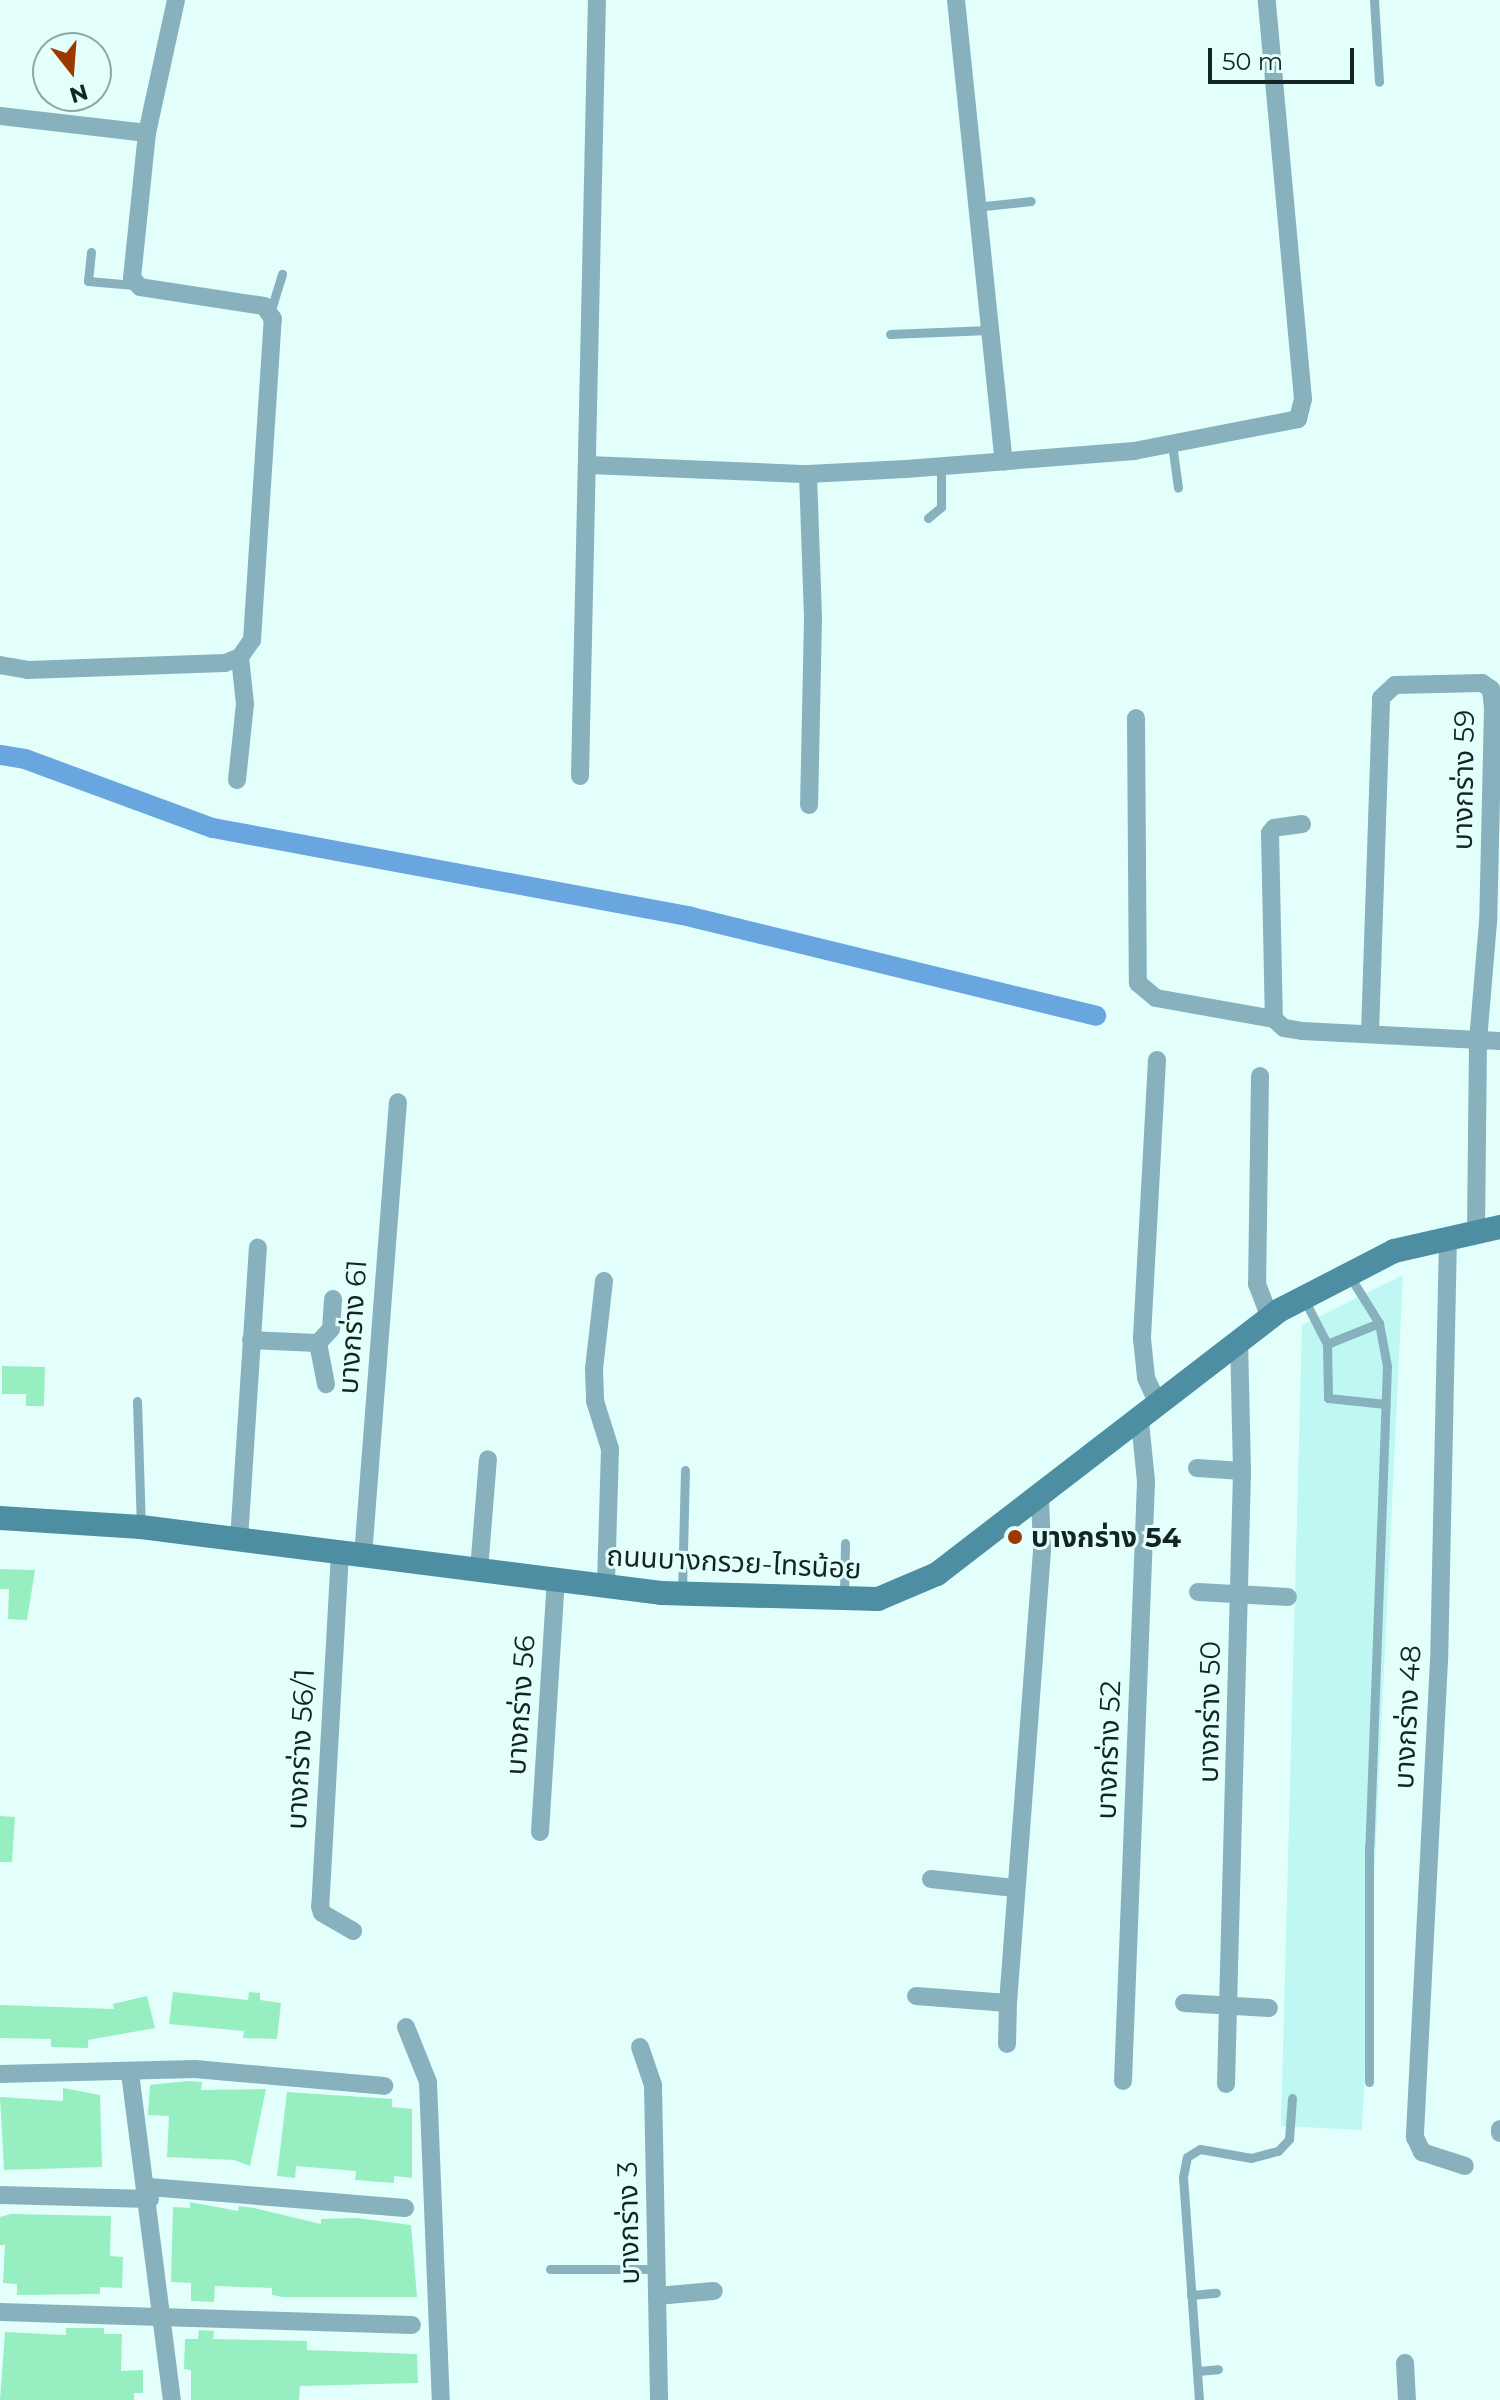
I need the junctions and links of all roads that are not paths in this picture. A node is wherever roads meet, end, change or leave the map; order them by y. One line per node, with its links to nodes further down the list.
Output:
1 (176, 0): 8 (street)
2 (597, 0): 19 (street)
3 (956, 0): 10 (street)
4 (1267, 0): 17 (street)
5 (1374, 0): 6 (lane)
6 (1379, 82)
7 (0, 116): 8 (street)
8 (147, 133): 13 (street)
9 (1031, 201): 10 (lane)
10 (974, 207): 15 (street)
11 (91, 252): 13 (lane)
12 (282, 274): 14 (lane)
13 (134, 285): 14 (street)
14 (270, 313): 24 (street)
15 (989, 330): 16 (lane); 18 (street)
16 (890, 334)
17 (1172, 444): 18 (street); 22 (lane)
18 (1004, 462): 20 (street)
19 (589, 465): 21 (street); 28 (street)
20 (941, 466): 21 (street); 23 (lane)
21 (808, 474): 30 (street)
22 (1178, 488)
23 (928, 518)
24 (240, 657): 25 (street); 29 (street)
25 (0, 665)
26 (1497, 709): 31 (street, บางกร่าง 59); 35 (street, บางกร่าง 59)
27 (1136, 718): 34 (street)
28 (580, 776)
29 (237, 780)
30 (809, 805)
31 (1496, 812): 33 (street, บางกร่าง 59)
32 (1302, 824): 34 (street)
33 (1494, 922): 36 (street, บางกร่าง 59)
34 (1274, 1019): 35 (street)
35 (1370, 1033): 36 (street)
36 (1478, 1041): 37 (street); 41 (street, บางกร่าง 59)
37 (1500, 1041)
38 (1157, 1060): 57 (street)
39 (1260, 1076): 48 (street)
40 (398, 1102): 68 (street, บางกร่าง 61)
41 (1488, 1228): 42 (main road, ถนนบางกรวย-ไทรน้อย)
42 (1448, 1237): 44 (main road, ถนนบางกรวย-ไทรน้อย); 96 (street, บางกร่าง 48)
43 (258, 1248): 50 (street)
44 (1347, 1273): 46 (main road, ถนนบางกรวย-ไทรน้อย); 49 (lane)
45 (604, 1281): 71 (street)
46 (1302, 1297): 48 (main road, ถนนบางกรวย-ไทรน้อย); 53 (lane)
47 (333, 1299): 52 (street)
48 (1270, 1318): 51 (main road, ถนนบางกรวย-ไทรน้อย)
49 (1379, 1323): 53 (lane); 56 (lane)
50 (251, 1340): 52 (street); 66 (street)
51 (1239, 1341): 57 (main road, ถนนบางกรวย-ไทรน้อย); 62 (street, บางกร่าง 50)
52 (318, 1343): 54 (street)
53 (1327, 1344): 56 (lane)
54 (326, 1384)
55 (137, 1401): 65 (lane)
56 (1386, 1404): 92 (lane)
57 (1159, 1406): 58 (main road, ถนนบางกรวย-ไทรน้อย)
58 (1140, 1422): 63 (main road, ถนนบางกรวย-ไทรน้อย); 91 (street, บางกร่าง 52)
59 (488, 1459): 69 (street)
60 (1197, 1468): 62 (street)
61 (685, 1470): 74 (lane)
62 (1242, 1471): 73 (street, บางกร่าง 50)
63 (1040, 1499): 76 (main road, ถนนบางกรวย-ไทรน้อย); 79 (street)
64 (0, 1518): 65 (main road, ถนนบางกรวย-ไทรน้อย)
65 (141, 1527): 66 (main road, ถนนบางกรวย-ไทรน้อย)
66 (239, 1540): 68 (main road, ถนนบางกรวย-ไทรน้อย)
67 (845, 1543): 76 (lane)
68 (352, 1554): 69 (main road, ถนนบางกรวย-ไทรน้อย); 80 (street, บางกร่าง 56/1)
69 (479, 1570): 70 (main road, ถนนบางกรวย-ไทรน้อย)
70 (556, 1581): 71 (main road, ถนนบางกรวย-ไทรน้อย); 77 (street, บางกร่าง 56)
71 (606, 1586): 74 (main road, ถนนบางกรวย-ไทรน้อย)
72 (1198, 1592): 73 (street)
73 (1239, 1594): 75 (street); 84 (street, บางกร่าง 50)
74 (682, 1595): 76 (main road, ถนนบางกรวย-ไทรน้อย)
75 (1288, 1597)
76 (844, 1601)
77 (540, 1832)
78 (931, 1879): 79 (street)
79 (1015, 1888): 82 (street)
80 (353, 1931)
81 (916, 1996): 82 (street)
82 (1008, 2003): 87 (street)
83 (1184, 2003): 84 (street)
84 (1228, 2006): 85 (street); 93 (street, บางกร่าง 50)
85 (1269, 2008)
86 (406, 2027): 113 (street)
87 (1007, 2044)
88 (640, 2047): 101 (street, บางกร่าง 3)
89 (130, 2073): 90 (street); 94 (street); 97 (street)
90 (0, 2074)
91 (1123, 2081)
92 (1369, 2082)
93 (1226, 2084)
94 (384, 2086)
95 (1292, 2098): 104 (lane)
96 (1465, 2166)
97 (149, 2193): 98 (street); 99 (street); 107 (street)
98 (0, 2195)
99 (405, 2208)
100 (550, 2269): 101 (lane)
101 (657, 2269): 105 (street, บางกร่าง 3)
102 (714, 2291): 105 (street)
103 (1216, 2293): 104 (lane)
104 (1191, 2295): 111 (lane)
105 (657, 2296): 114 (street, บางกร่าง 3)
106 (0, 2312): 107 (street)
107 (165, 2319): 108 (street); 112 (street)
108 (412, 2325)
109 (1405, 2363): 116 (street)
110 (1218, 2369): 111 (lane)
111 (1197, 2371): 115 (lane)
112 (172, 2400)
113 (441, 2400)
114 (659, 2400)
115 (1199, 2400)
116 (1407, 2400)

